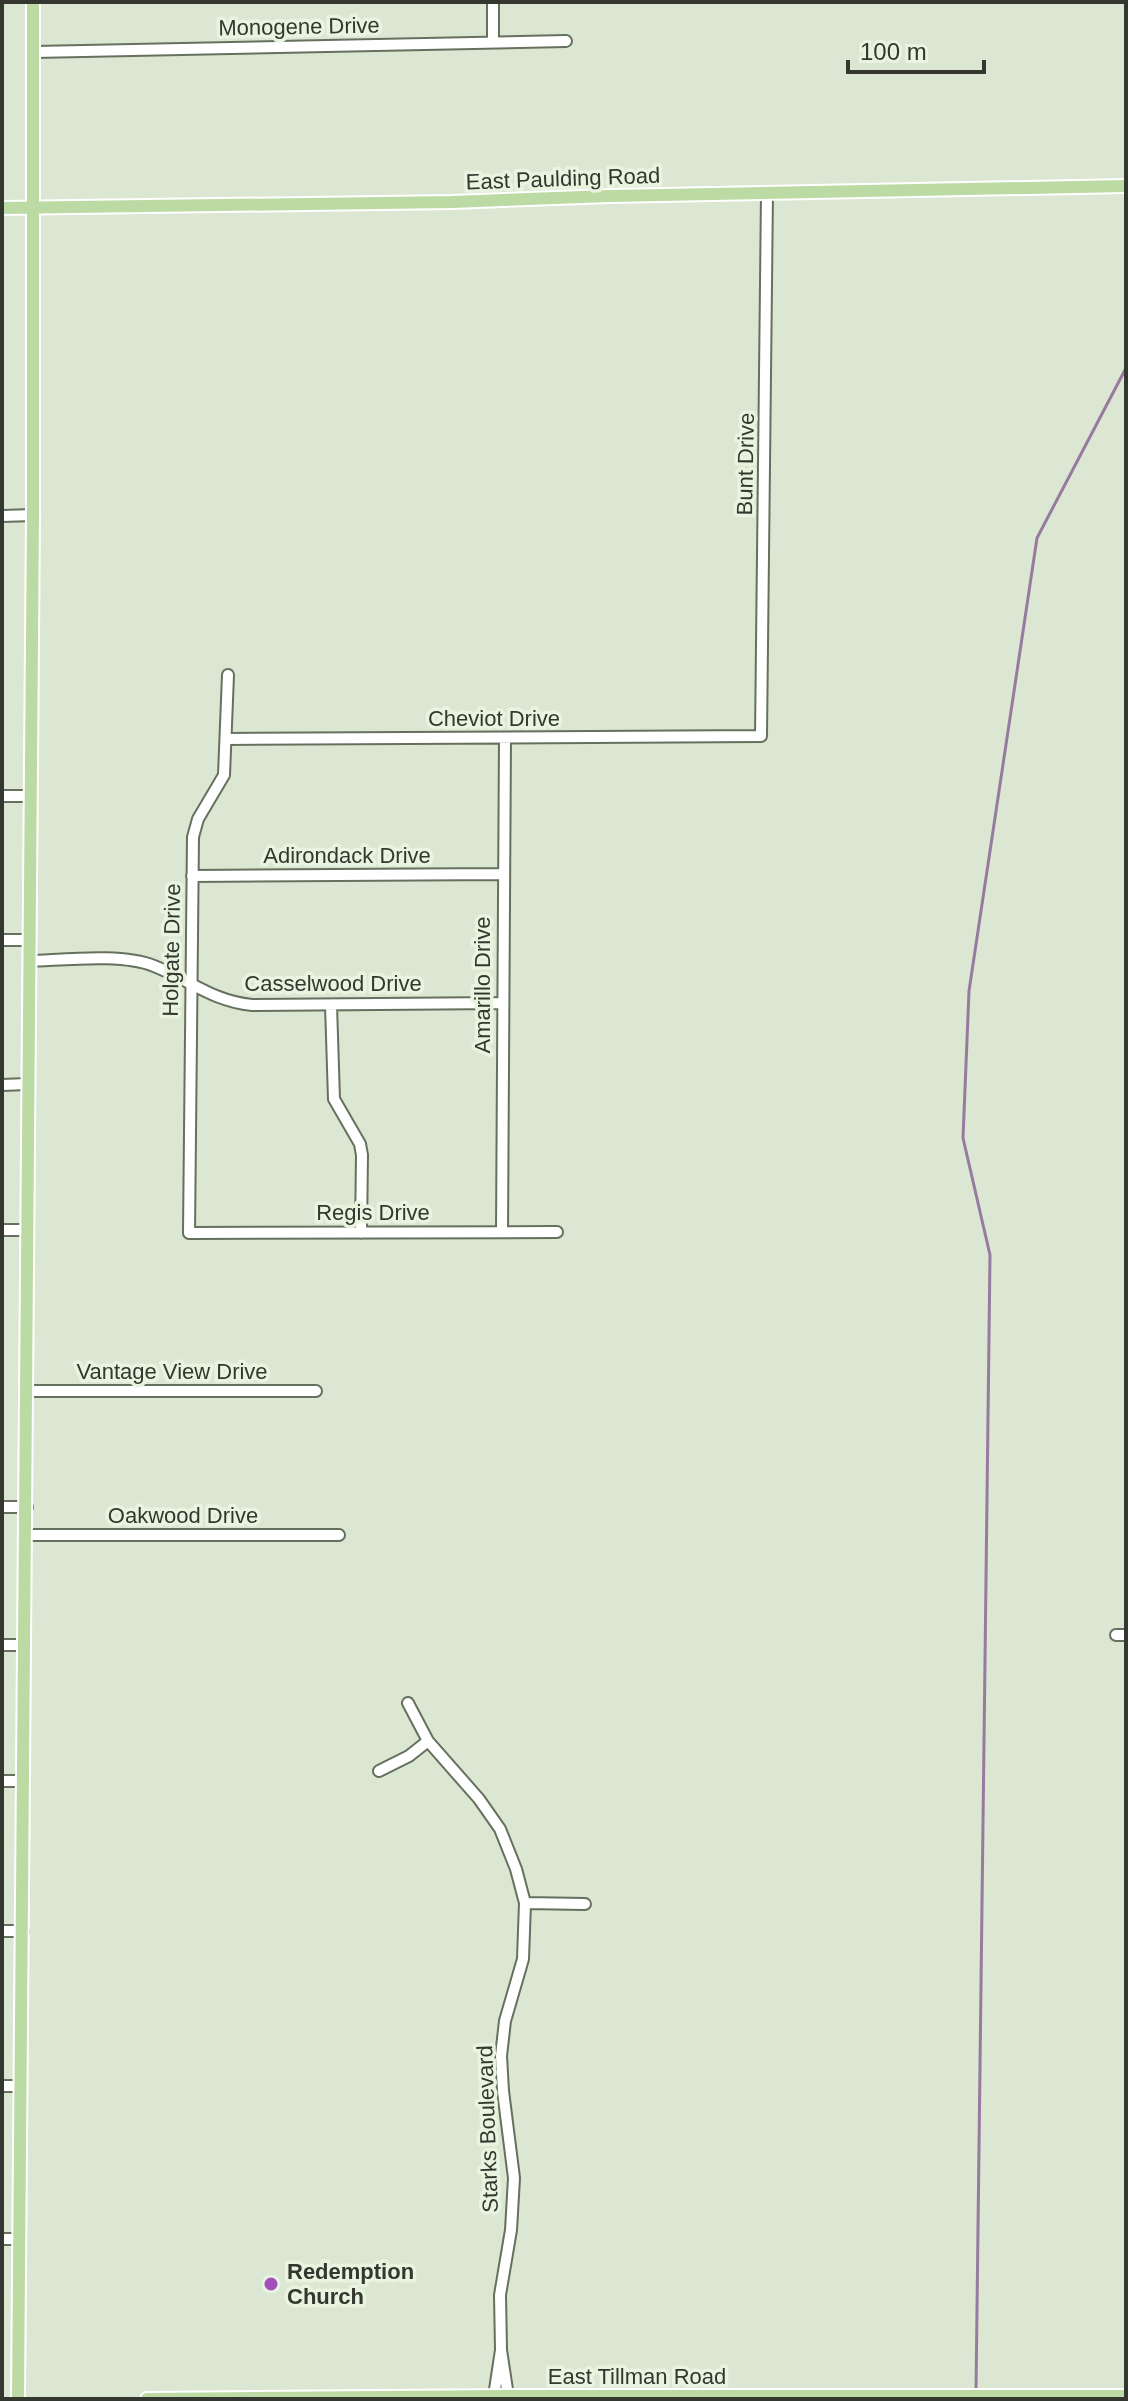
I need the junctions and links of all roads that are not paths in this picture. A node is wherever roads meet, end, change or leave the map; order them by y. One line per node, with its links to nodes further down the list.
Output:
1 (33, 2): 5 (main road)
2 (493, 2): 3 (street)
3 (493, 41): 4 (street, Monogene Drive); 5 (street, Monogene Drive)
4 (566, 41)
5 (34, 52): 9 (main road)
6 (1126, 186): 7 (main road, East Paulding Road)
7 (767, 193): 9 (main road, East Paulding Road); 13 (street, Bunt Drive)
8 (2, 208): 9 (main road, East Paulding Road)
9 (31, 208): 10 (main road)
10 (33, 515): 11 (street); 17 (main road)
11 (2, 516)
12 (228, 675): 15 (street, Holgate Drive)
13 (761, 736): 14 (street, Cheviot Drive)
14 (505, 738): 15 (street, Cheviot Drive); 18 (street, Amarillo Drive)
15 (227, 739): 19 (street, Holgate Drive)
16 (2, 796): 17 (street)
17 (30, 796): 21 (main road)
18 (502, 874): 19 (street, Adirondack Drive); 24 (street, Amarillo Drive)
19 (192, 876): 23 (street, Holgate Drive)
20 (2, 940): 21 (street)
21 (29, 940): 22 (main road)
22 (29, 961): 23 (street, Casselwood Drive); 26 (main road)
23 (190, 986): 25 (street, Casselwood Drive); 32 (street, Holgate Drive)
24 (503, 1003): 25 (street, Casselwood Drive); 30 (street, Amarillo Drive)
25 (331, 1005): 33 (street)
26 (27, 1084): 27 (street); 29 (main road)
27 (2, 1085)
28 (2, 1230): 29 (street)
29 (28, 1230): 34 (main road)
30 (502, 1232): 31 (street, Regis Drive); 33 (street, Regis Drive)
31 (557, 1232)
32 (189, 1233): 33 (street, Regis Drive)
33 (361, 1233)
34 (27, 1391): 35 (street, Vantage View Drive); 37 (main road)
35 (316, 1391)
36 (2, 1507): 37 (street)
37 (27, 1507): 38 (main road)
38 (26, 1535): 39 (street, Oakwood Drive); 41 (main road)
39 (339, 1535)
40 (2, 1645): 41 (street)
41 (25, 1645): 46 (main road)
42 (408, 1703): 43 (street, Starks Boulevard)
43 (428, 1741): 44 (street); 47 (street, Starks Boulevard)
44 (379, 1771)
45 (2, 1781): 46 (street)
46 (24, 1781): 50 (main road)
47 (525, 1903): 48 (street); 55 (street, Starks Boulevard)
48 (585, 1904)
49 (2, 1931): 50 (street)
50 (23, 1931): 52 (main road)
51 (2, 2086): 52 (street)
52 (21, 2086): 54 (main road)
53 (2, 2239): 54 (street)
54 (20, 2239): 60 (main road)
55 (501, 2350): 56 (street); 57 (street)
56 (494, 2396): 57 (main road, East Tillman Road); 61 (main road, East Tillman Road)
57 (508, 2396): 59 (main road, East Tillman Road)
58 (1126, 2396): 59 (main road, East Tillman Road)
59 (595, 2397)
60 (18, 2399)
61 (147, 2399)

